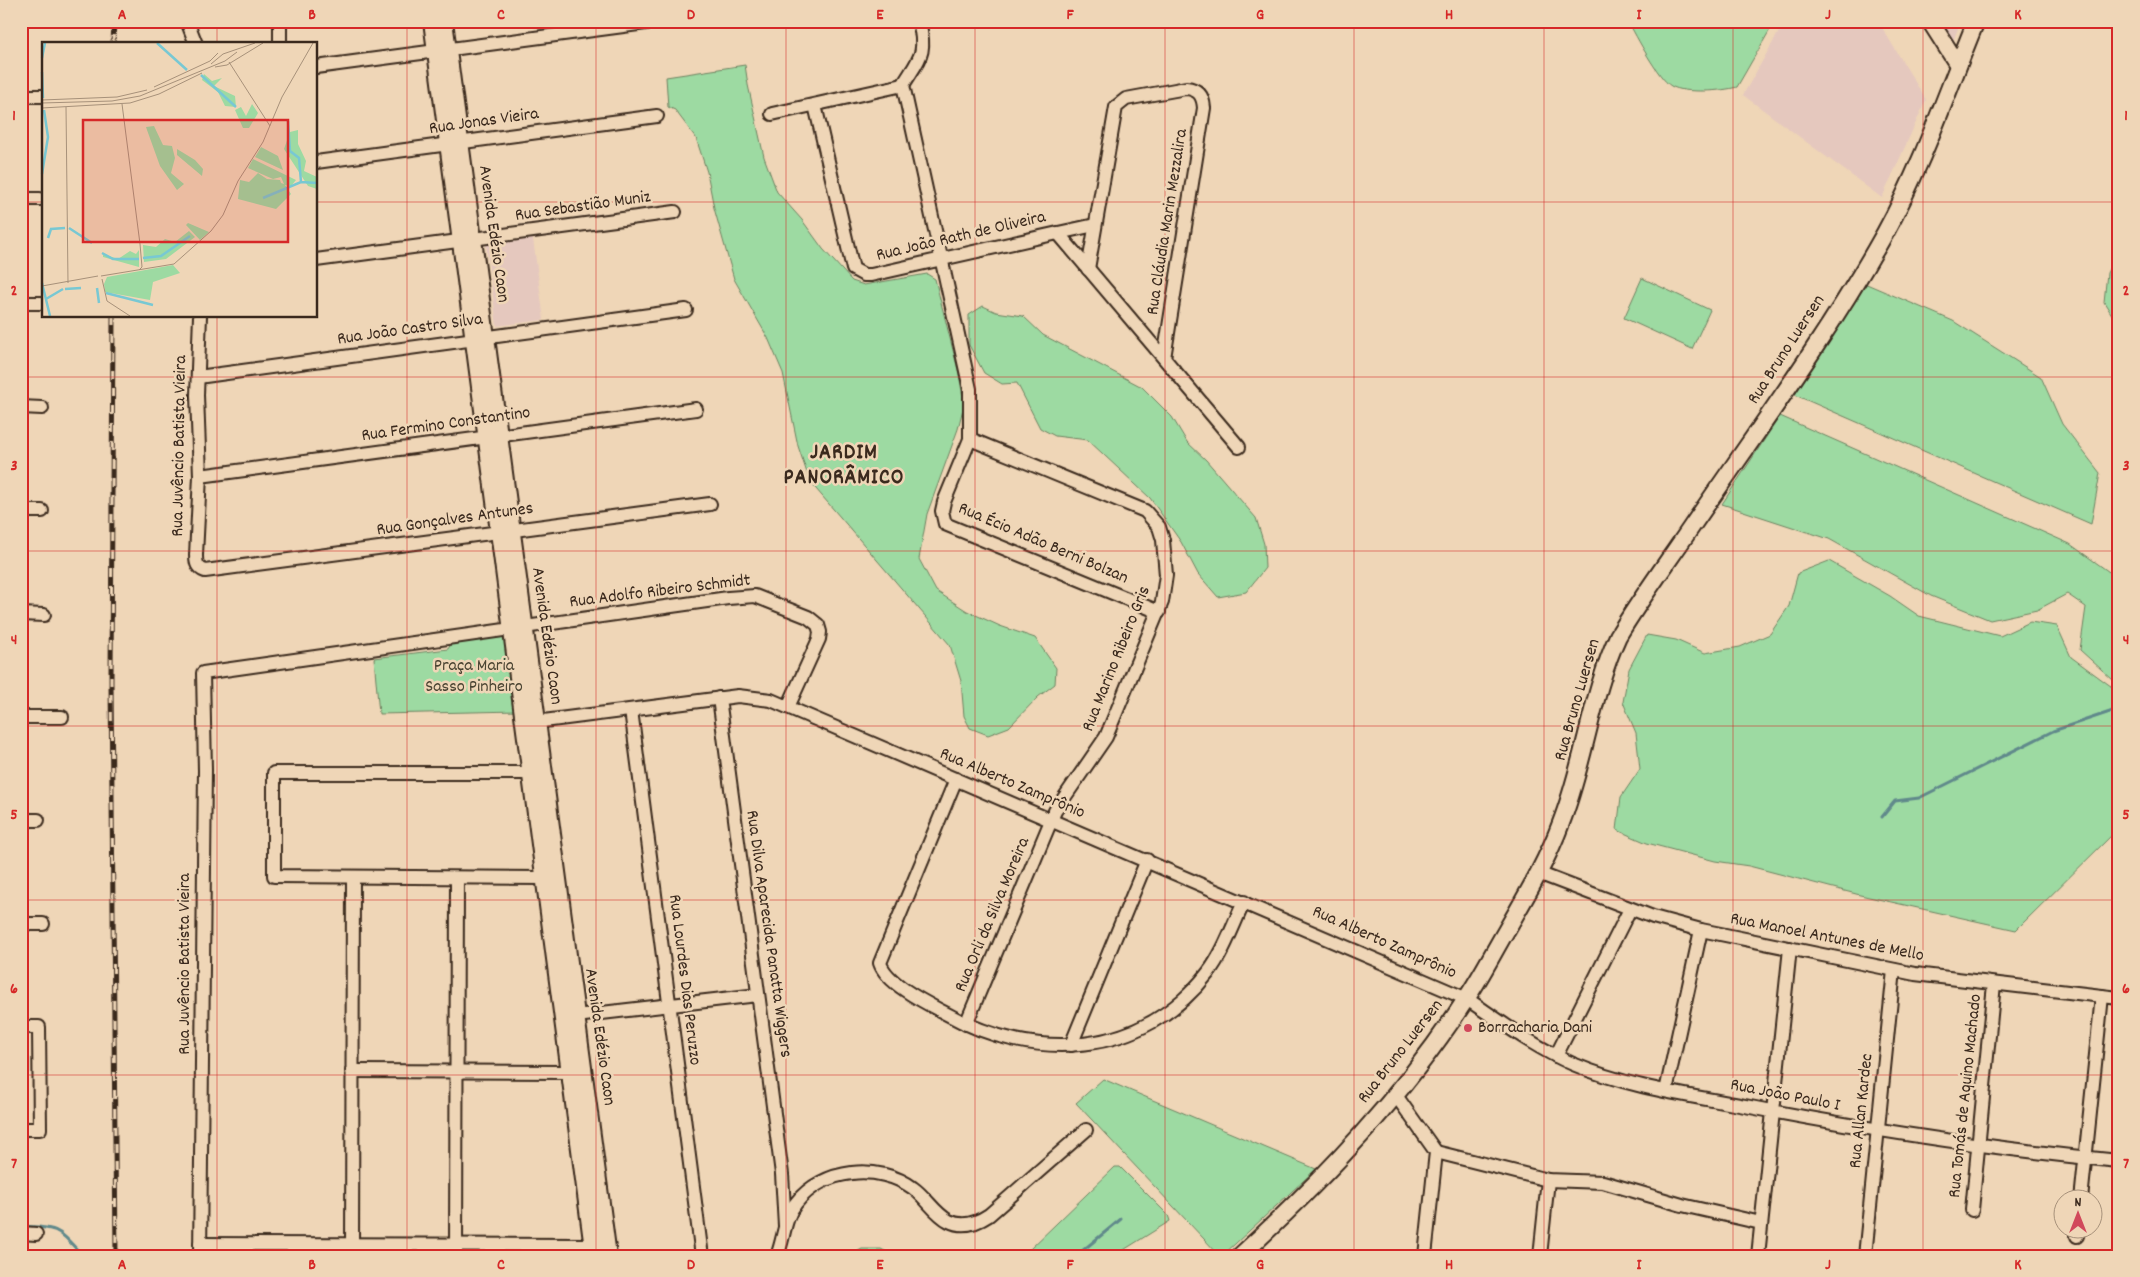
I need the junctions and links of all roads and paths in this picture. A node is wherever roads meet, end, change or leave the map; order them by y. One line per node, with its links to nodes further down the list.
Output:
1 (187, 21): 9 (street)
2 (280, 21): 10 (street)
3 (432, 21): 11 (main road, Avenida Edézio Caon)
4 (444, 21): 11 (main road, Avenida Edézio Caon)
5 (661, 21): 11 (street)
6 (919, 21): 14 (street)
7 (1930, 21): 12 (main road)
8 (1976, 21): 12 (main road, Rua Bruno Luersen)
9 (195, 42)
10 (280, 42)
11 (442, 50): 13 (street); 20 (main road, Avenida Edézio Caon)
12 (1958, 65): 67 (main road, Rua Bruno Luersen)
13 (318, 67)
14 (903, 85): 17 (street); 29 (street)
15 (21, 96): 16 (street)
16 (42, 96)
17 (815, 105): 18 (street); 29 (street, Rua João Rath de Oliveira)
18 (772, 114)
19 (657, 116): 20 (street, Rua Jonas Vieira)
20 (454, 144): 21 (street, Rua Jonas Vieira); 27 (main road, Avenida Edézio Caon)
21 (318, 162)
22 (21, 199): 23 (street)
23 (40, 199)
24 (675, 212): 27 (street, Rua Sebastião Muniz)
25 (1095, 225): 26 (street); 30 (street); 36 (street, Rua Cláudia Marin Mezzalira)
26 (1058, 233): 29 (street, Rua João Rath de Oliveira); 30 (street, Rua João Rath de Oliveira)
27 (467, 240): 28 (street, Rua Sebastião Muniz); 35 (main road, Avenida Edézio Caon)
28 (318, 260)
29 (940, 260): 42 (street)
30 (1088, 269): 36 (street, Rua João Rath de Oliveira)
31 (21, 303): 32 (street)
32 (42, 303)
33 (686, 310): 35 (street, Rua João Castro Silva)
34 (200, 318): 37 (street, Rua Juvêncio Batista Vieira)
35 (480, 338): 37 (street, Rua João Castro Silva); 41 (main road, Avenida Edézio Caon)
36 (1164, 358): 43 (street, Rua João Rath de Oliveira)
37 (198, 377): 44 (street, Rua Juvêncio Batista Vieira)
38 (21, 408): 39 (street)
39 (42, 408)
40 (696, 409): 41 (street, Rua Fermino Constantino)
41 (493, 436): 44 (street, Rua Fermino Constantino); 48 (main road, Avenida Edézio Caon)
42 (970, 439): 50 (street, Rua Marino Ribeiro Gris); 50 (street, Rua Écio Adão Berni Bolzan)
43 (1239, 447)
44 (200, 476): 49 (street, Rua Juvêncio Batista Vieira)
45 (710, 504): 48 (street, Rua Gonçalves Antunes)
46 (21, 511): 47 (street)
47 (42, 511)
48 (505, 531): 49 (street, Rua Gonçalves Antunes); 53 (main road, Avenida Edézio Caon)
49 (205, 571)
50 (1158, 612): 65 (street, Rua Marino Ribeiro Gris)
51 (21, 614): 52 (street)
52 (44, 614)
53 (518, 628): 54 (street, Rua Adolfo Ribeiro Schmidt); 56 (street, Rua Adolfo Ribeiro Schmidt); 60 (main road, Avenida Edézio Caon)
54 (203, 673): 111 (street, Rua Juvêncio Batista Vieira)
55 (719, 698): 56 (street, Rua Alberto Zamprônio); 57 (street, Rua Alberto Zamprônio); 79 (street, Rua Dilva Aparecida Panatta Wiggers)
56 (788, 707): 62 (street, Rua Alberto Zamprônio)
57 (631, 710): 60 (street, Rua Alberto Zamprônio); 83 (street, Rua Lourdes Dias Peruzzo)
58 (21, 717): 59 (street)
59 (62, 717)
60 (531, 723): 61 (main road, Avenida Edézio Caon); 84 (main road, Avenida Edézio Caon)
61 (531, 773): 68 (street); 70 (main road, Avenida Edézio Caon)
62 (956, 779): 65 (street, Rua Alberto Zamprônio); 85 (street)
63 (21, 820): 64 (street)
64 (38, 820)
65 (1052, 820): 66 (street, Rua Alberto Zamprônio); 85 (street, Rua Orli da Silva Moreira)
66 (1147, 860): 71 (street, Rua Alberto Zamprônio); 87 (street)
67 (1538, 873): 72 (street, Rua Manoel Antunes de Mello); 82 (main road, Rua Bruno Luersen)
68 (353, 877): 69 (street); 89 (street)
69 (456, 878): 70 (street); 90 (street)
70 (545, 878): 84 (main road, Avenida Edézio Caon)
71 (1244, 902): 82 (street, Rua Alberto Zamprônio); 87 (street)
72 (1630, 909): 75 (street, Rua Manoel Antunes de Mello); 88 (street)
73 (21, 924): 74 (street)
74 (43, 924)
75 (1701, 930): 76 (street, Rua Manoel Antunes de Mello); 92 (street)
76 (1790, 948): 77 (street, Rua Manoel Antunes de Mello); 94 (street)
77 (1894, 970): 78 (street, Rua Manoel Antunes de Mello); 97 (street, Rua Allan Kardec)
78 (1994, 984): 80 (street, Rua Manoel Antunes de Mello); 98 (street, Rua Tomás de Aquino Machado)
79 (758, 995): 83 (street); 102 (street, Rua Dilva Aparecida Panatta Wiggers)
80 (2102, 996): 81 (street, Rua Manoel Antunes de Mello); 100 (street)
81 (2119, 998)
82 (1467, 999): 88 (street, Rua João Paulo I); 93 (main road, Rua Bruno Luersen)
83 (669, 1005): 84 (street); 116 (street, Rua Lourdes Dias Peruzzo)
84 (570, 1017): 91 (main road, Avenida Edézio Caon); 115 (main road, Avenida Edézio Caon)
85 (966, 1024): 87 (street)
86 (21, 1027): 95 (street)
87 (1071, 1045)
88 (1556, 1056): 92 (street, Rua João Paulo I)
89 (352, 1071): 90 (street); 112 (street)
90 (456, 1071): 91 (street); 113 (street)
91 (570, 1072): 114 (main road, Avenida Edézio Caon)
92 (1666, 1091): 94 (street, Rua João Paulo I)
93 (1395, 1094): 99 (street); 118 (main road, Rua Bruno Luersen)
94 (1773, 1112): 97 (street, Rua João Paulo I); 107 (street)
95 (21, 1129)
96 (1086, 1130): 105 (street)
97 (1878, 1131): 98 (street, Rua João Paulo I); 122 (street, Rua Allan Kardec)
98 (1978, 1146): 100 (street, Rua João Paulo I); 106 (street, Rua Tomás de Aquino Machado)
99 (1436, 1152): 103 (street); 119 (street)
100 (2085, 1158): 101 (street, Rua João Paulo I); 104 (street)
101 (2119, 1161)
102 (782, 1174): 105 (street, Rua Dilva Aparecida Panatta Wiggers); 108 (street, Rua Dilva Aparecida Panatta Wiggers)
103 (1548, 1180): 107 (street); 120 (street)
104 (2082, 1190)
105 (802, 1197): 108 (street)
106 (1972, 1210)
107 (1761, 1223): 121 (street)
108 (786, 1226): 117 (street)
109 (21, 1234): 110 (street)
110 (36, 1234)
111 (200, 1250): 112 (street)
112 (352, 1250): 113 (street)
113 (456, 1250): 114 (street)
114 (594, 1250)
115 (608, 1256)
116 (702, 1256)
117 (776, 1256)
118 (1240, 1256)
119 (1425, 1256)
120 (1540, 1256)
121 (1758, 1256)
122 (1865, 1256)

